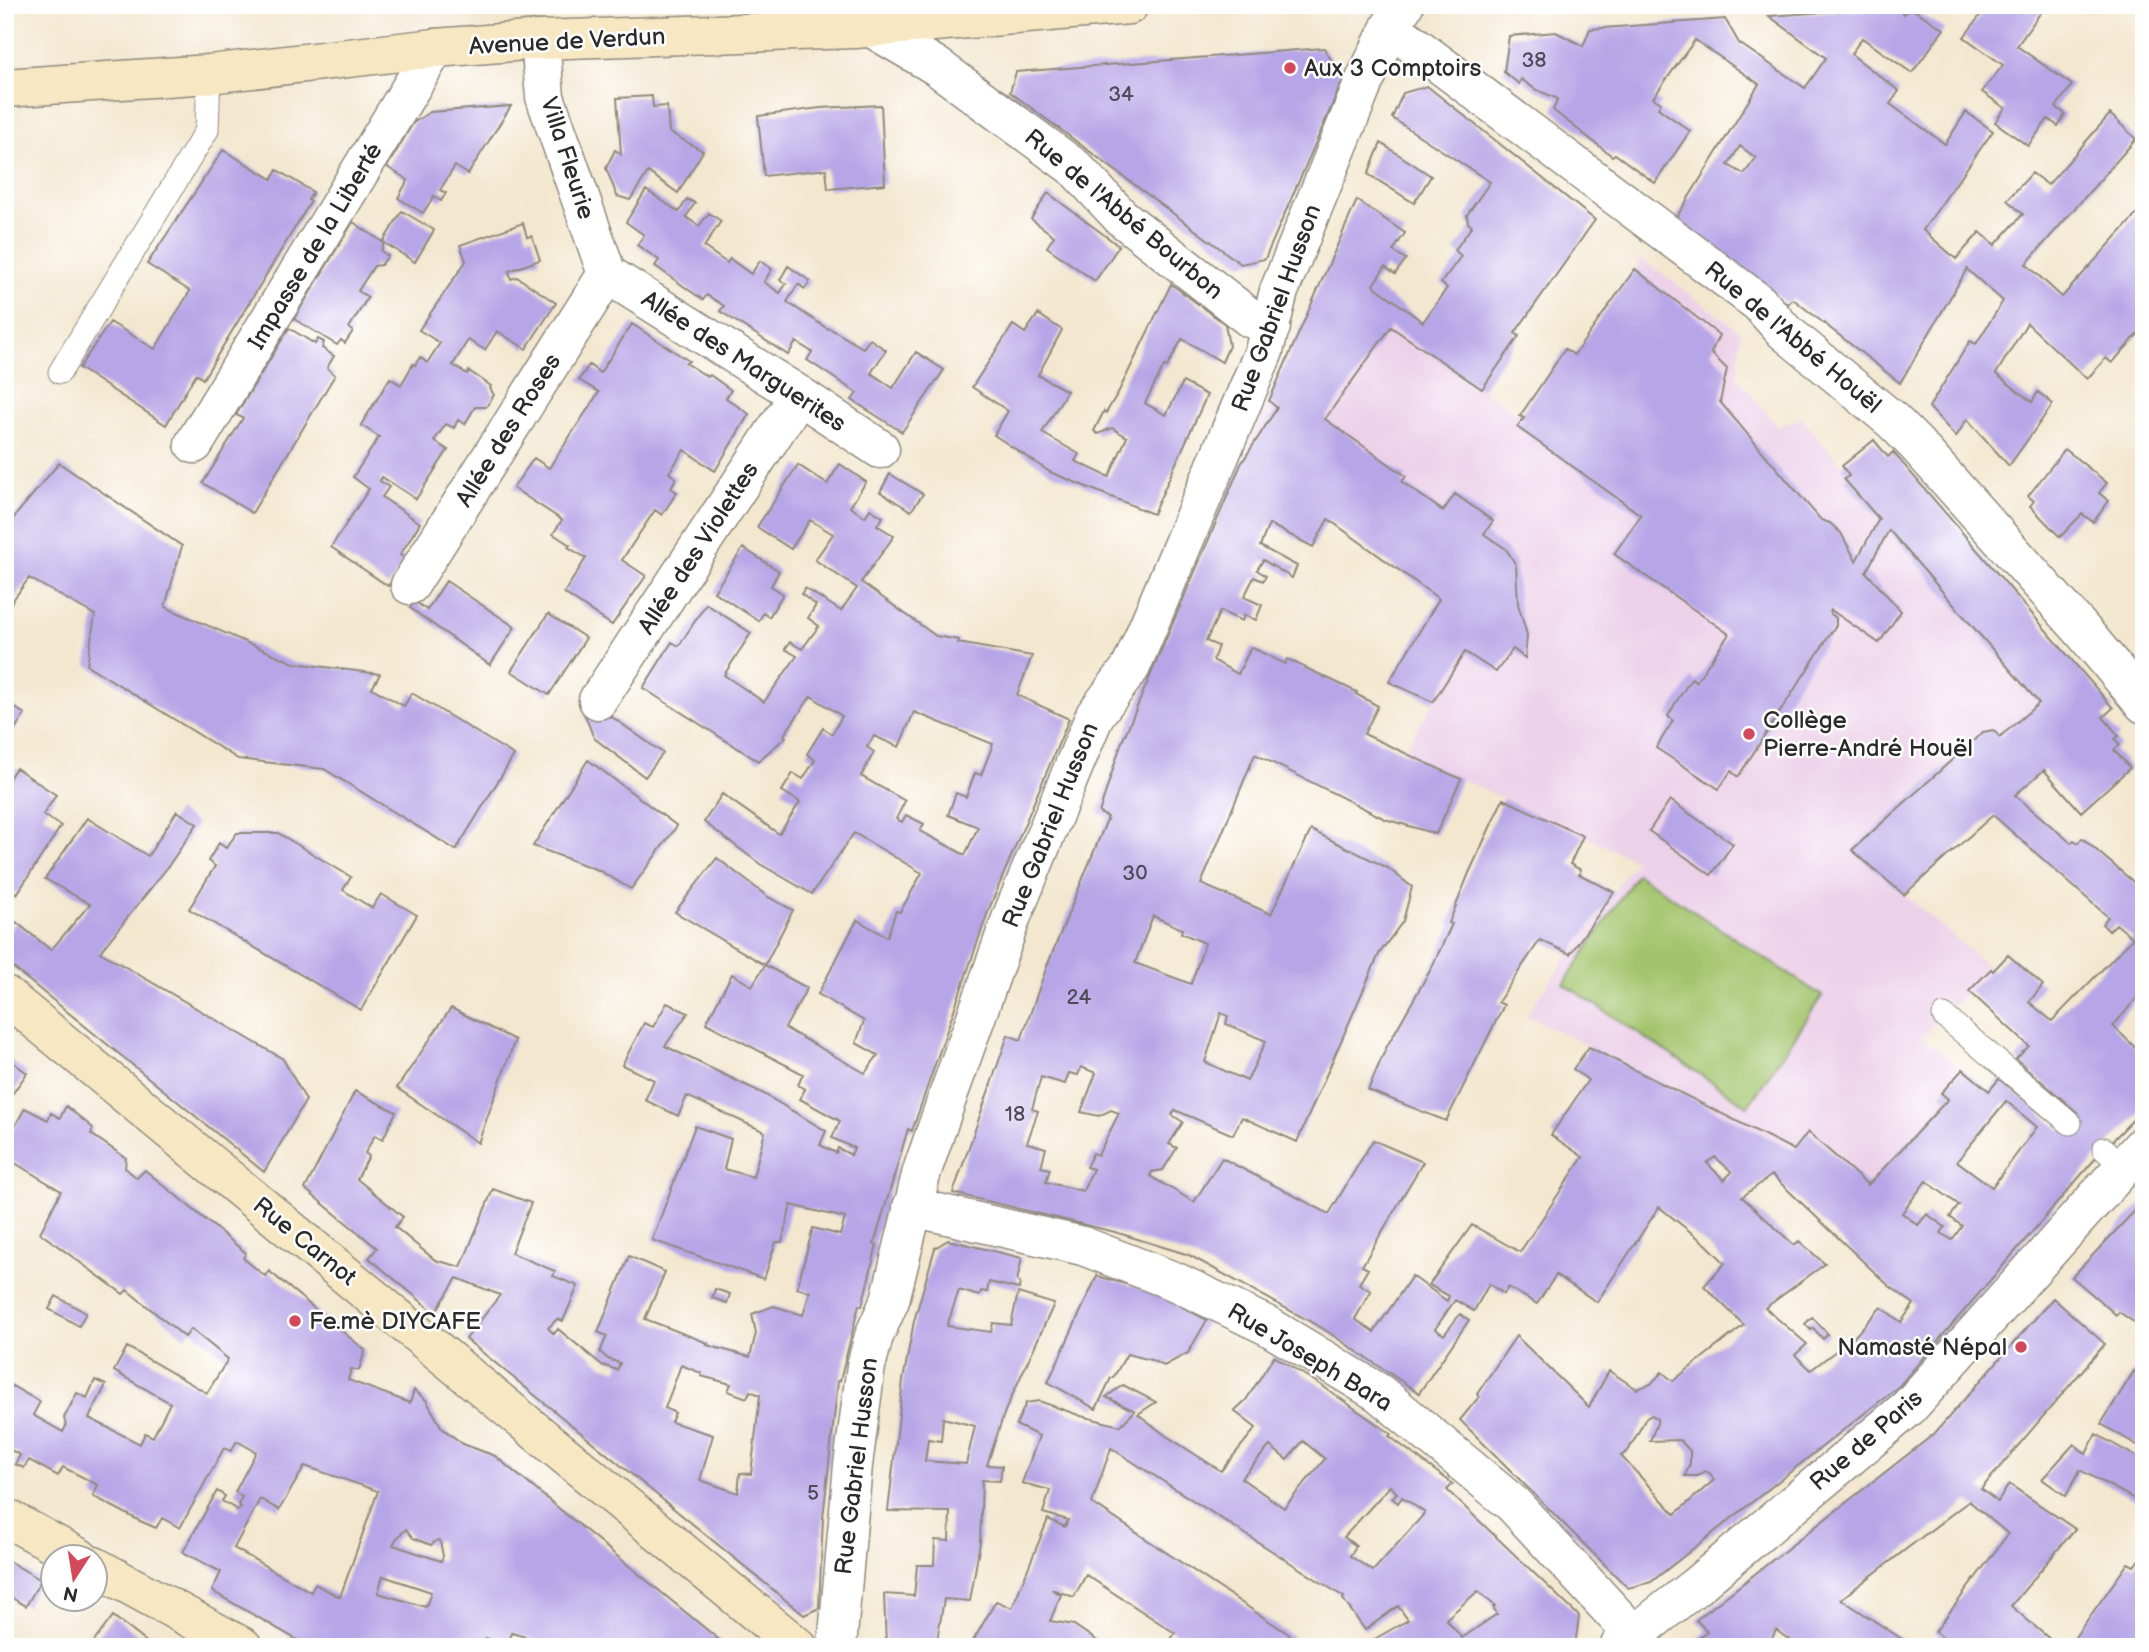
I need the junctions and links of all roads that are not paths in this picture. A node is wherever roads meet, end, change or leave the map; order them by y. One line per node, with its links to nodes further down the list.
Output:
1 (838, 5): 4 (street, Rue de l'Abbé Bourbon)
2 (1129, 5): 4 (main road, Avenue de Verdun)
3 (1397, 16): 10 (street, Rue Gabriel Husson); 17 (street, Rue de l'Abbé Houël)
4 (870, 27): 5 (main road, Avenue de Verdun); 10 (street, Rue de l'Abbé Bourbon)
5 (540, 40): 6 (main road, Avenue de Verdun); 9 (street, Villa Fleurie)
6 (435, 48): 7 (main road, Avenue de Verdun); 13 (street, Impasse de la Liberté)
7 (209, 74): 8 (main road, Avenue de Verdun); 11 (lane)
8 (5, 88)
9 (607, 274): 12 (street, Allée des Marguerites); 15 (street, Allée des Roses)
10 (1271, 327): 22 (street, Rue Gabriel Husson)
11 (60, 372)
12 (799, 395): 14 (street, Allée des Marguerites); 16 (street, Allée des Violettes)
13 (194, 444)
14 (880, 449)
15 (410, 586)
16 (598, 700)
17 (2144, 704)
18 (5, 995): 28 (main road, Rue Carnot)
19 (1944, 1016): 20 (lane)
20 (2070, 1123)
21 (2123, 1153): 26 (street, Rue de Paris)
22 (912, 1207): 26 (street, Rue Joseph Bara); 29 (street, Rue Gabriel Husson)
23 (5, 1517): 24 (main road)
24 (54, 1544)
25 (108, 1574): 27 (main road)
26 (1626, 1641)
27 (243, 1647)
28 (798, 1647)
29 (837, 1647)

